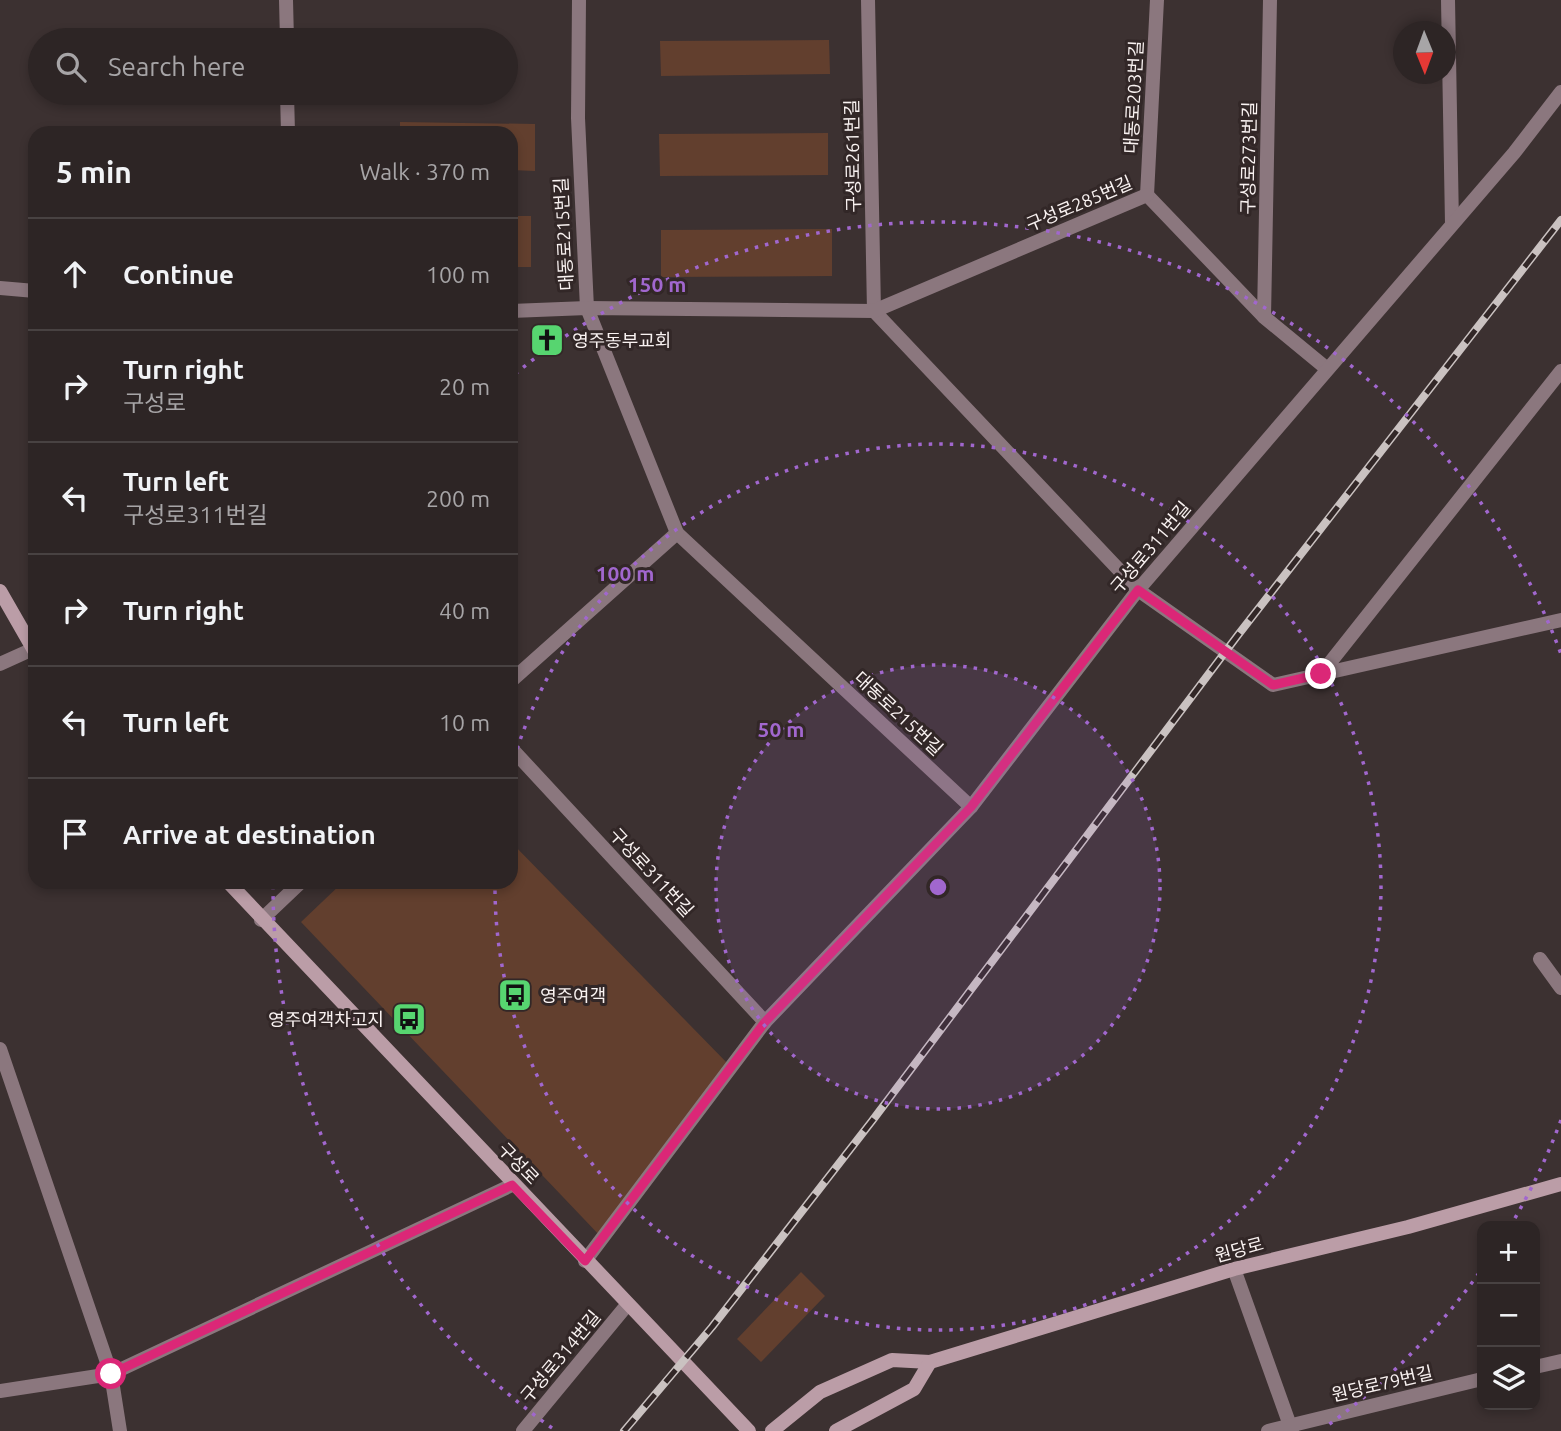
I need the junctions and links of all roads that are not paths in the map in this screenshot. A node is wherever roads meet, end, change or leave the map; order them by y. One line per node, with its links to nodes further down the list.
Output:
1 (286, 0): 7 (street)
2 (579, 0): 15 (street, 대동로215번길)
3 (867, 0): 17 (street, 구성로261번길)
4 (1157, 0): 11 (street, 대동로203번길)
5 (1270, 0): 18 (street, 구성로273번길)
6 (1448, 0): 12 (street)
7 (287, 28)
8 (1561, 92): 12 (street, 구성로311번길)
9 (287, 105): 10 (street)
10 (288, 126)
11 (1147, 195): 17 (street, 구성로285번길); 18 (street, 구성로285번길)
12 (1452, 224): 19 (street, 구성로311번길)
13 (0, 288): 14 (street)
14 (28, 290)
15 (587, 308): 16 (street, 구성로285번길); 17 (street, 구성로285번길); 21 (street, 대동로215번길)
16 (518, 311)
17 (874, 311): 22 (street)
18 (1264, 317): 19 (street, 구성로285번길)
19 (1326, 368): 22 (street, 구성로311번길)
20 (1561, 371): 28 (street)
21 (677, 533): 29 (street); 31 (street, 대동로215번길)
22 (1138, 590): 28 (street); 31 (street, 구성로311번길)
23 (0, 591): 25 (main road)
24 (1561, 620): 28 (street)
25 (28, 640)
26 (28, 652): 27 (street)
27 (0, 664)
28 (1321, 674)
29 (518, 675)
30 (518, 756): 37 (street, 구성로311번길)
31 (971, 807): 37 (street, 구성로311번길)
32 (234, 889): 34 (main road, 구성로)
33 (294, 889): 34 (street)
34 (261, 920): 40 (main road, 구성로)
35 (1539, 958): 36 (street)
36 (1561, 989)
37 (765, 1022): 41 (street, 구성로311번길)
38 (0, 1049): 47 (street)
39 (1561, 1184): 42 (main road, 원당로)
40 (512, 1185): 41 (main road, 구성로); 47 (street)
41 (585, 1261): 43 (main road, 구성로)
42 (1234, 1269): 45 (main road, 원당로); 50 (street)
43 (627, 1305): 52 (street, 구성로314번길); 53 (main road, 구성로)
44 (1561, 1361): 46 (street)
45 (930, 1362): 54 (main road, 원당로); 55 (main road)
46 (1540, 1366)
47 (111, 1374): 49 (street); 51 (street)
48 (1477, 1380): 50 (street, 원당로79번길)
49 (0, 1391)
50 (1291, 1427): 56 (street)
51 (120, 1431)
52 (523, 1431)
53 (749, 1431)
54 (772, 1431)
55 (836, 1431)
56 (1268, 1431)

